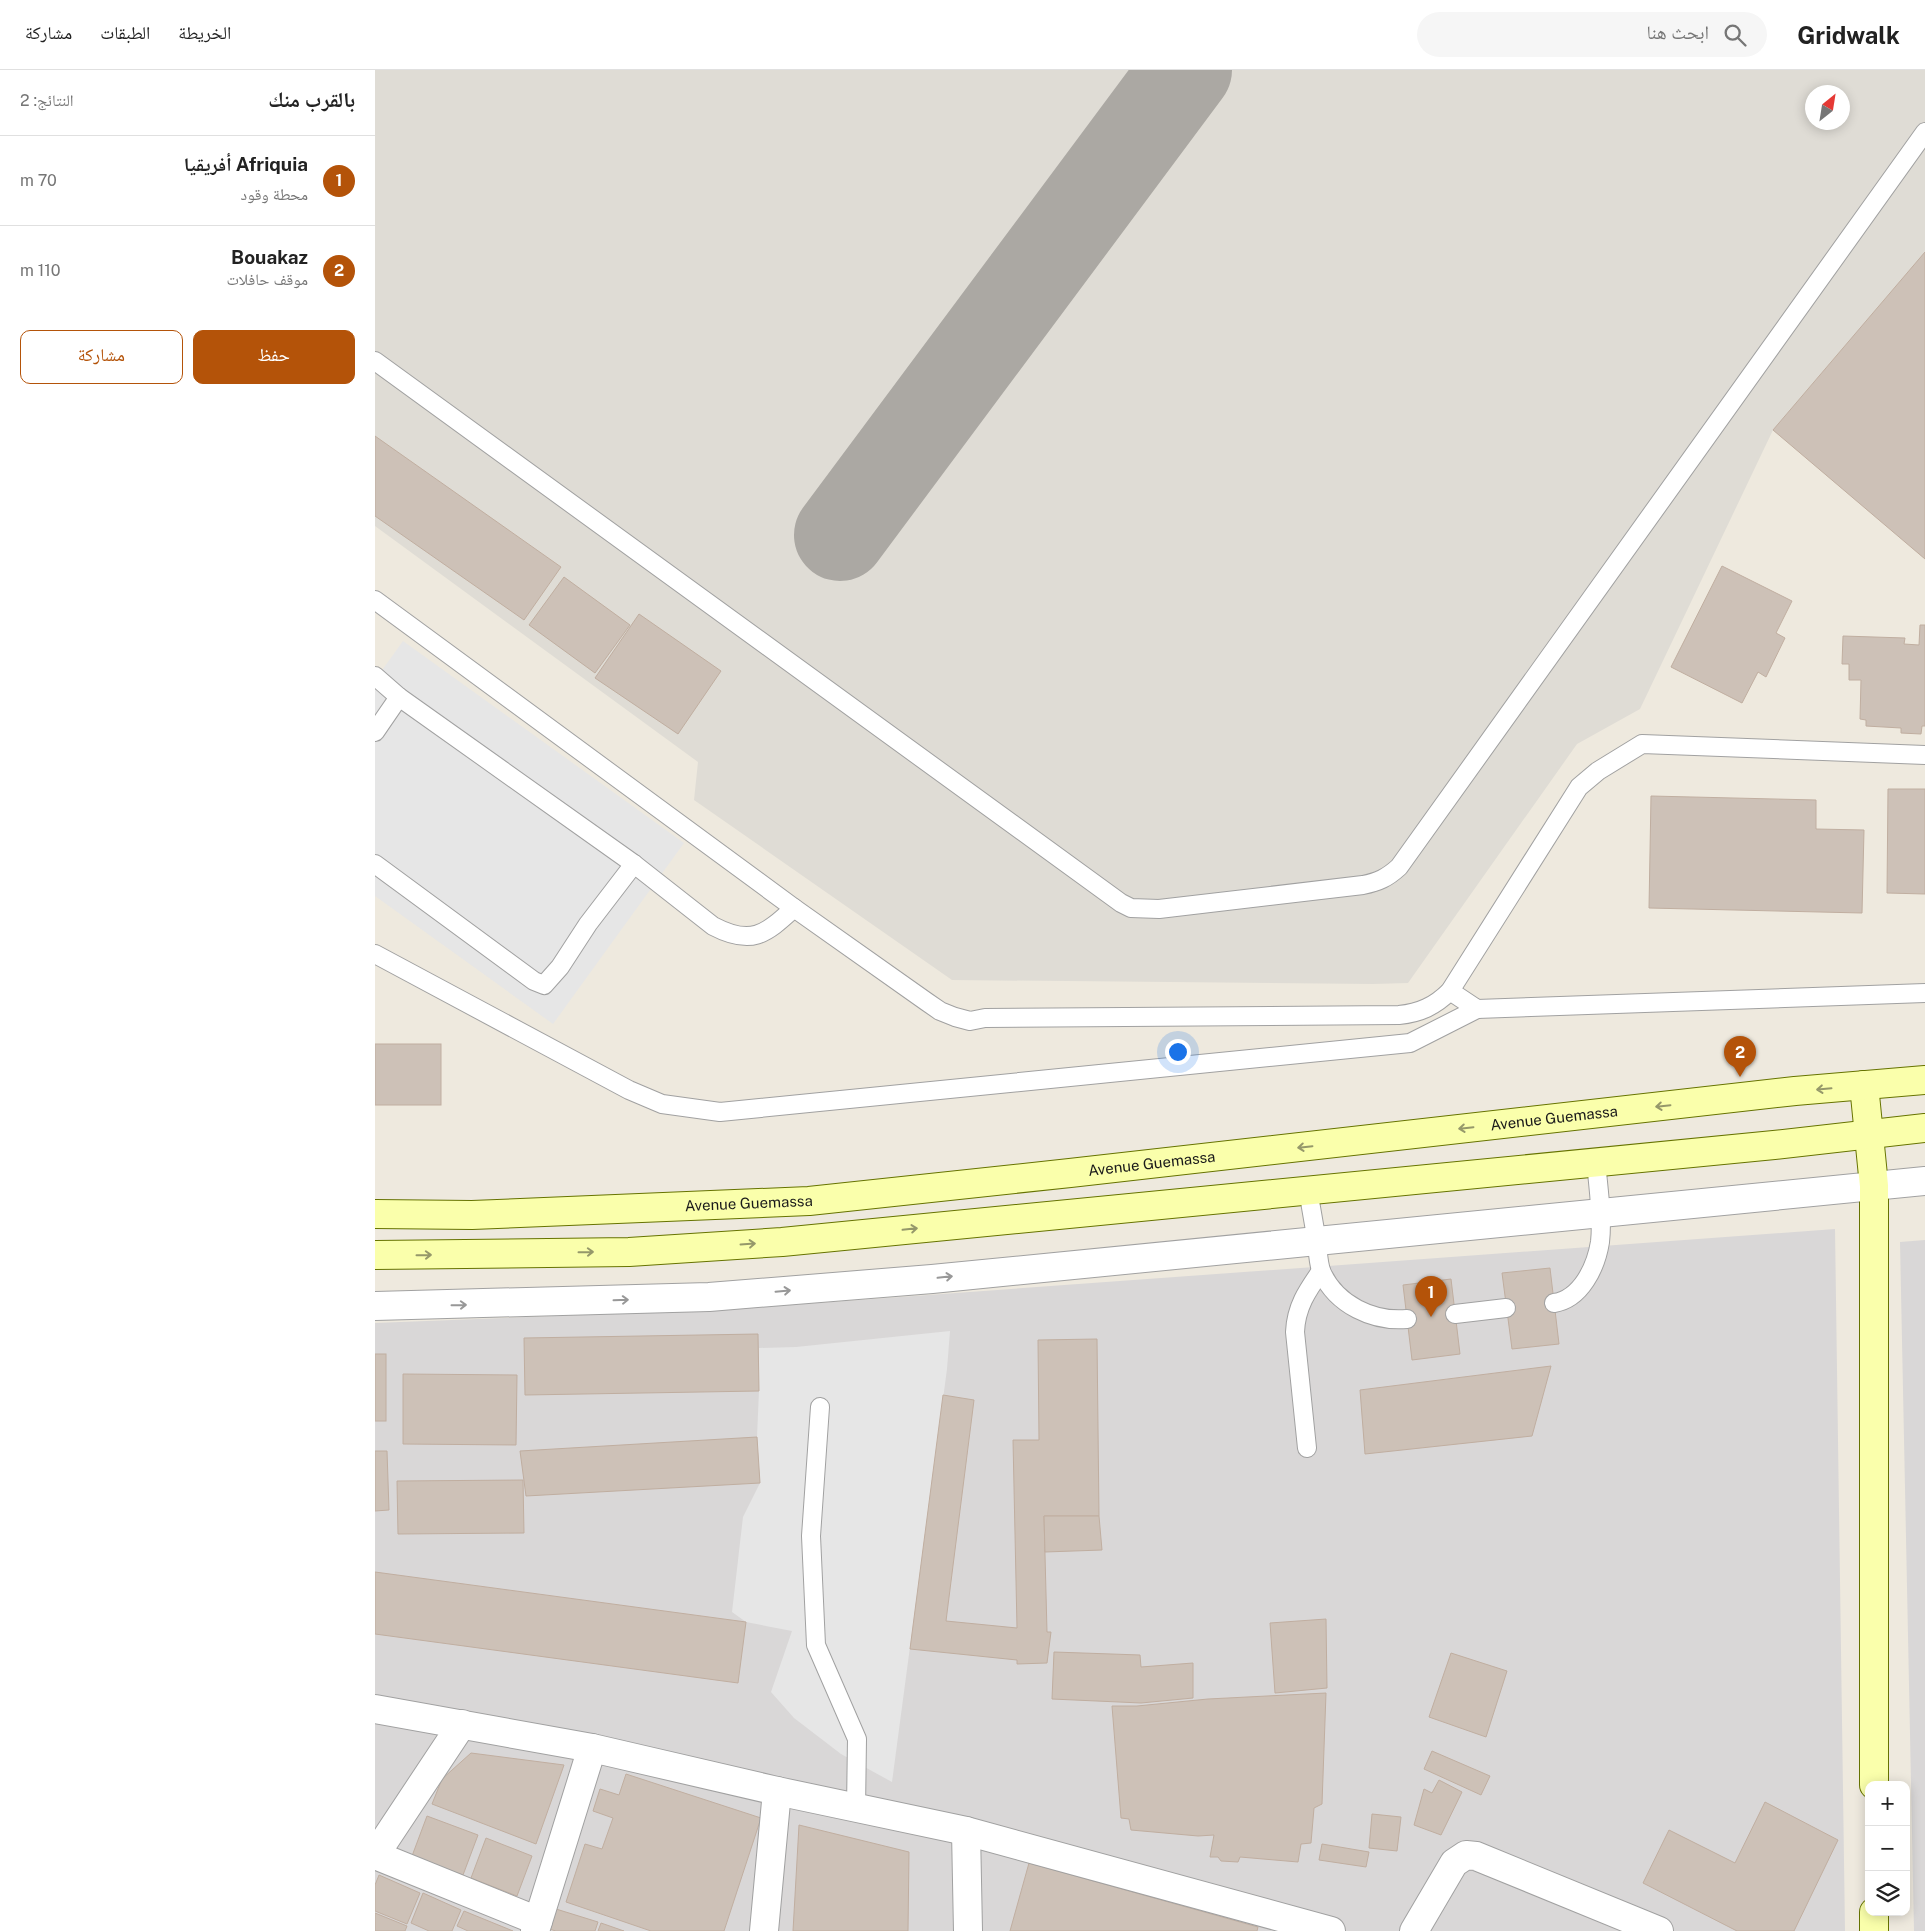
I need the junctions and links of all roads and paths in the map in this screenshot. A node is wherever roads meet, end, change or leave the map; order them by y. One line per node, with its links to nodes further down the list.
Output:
1 (1925, 132): 2 (lane)
2 (375, 361)
3 (375, 600): 10 (lane)
4 (375, 676): 5 (lane)
5 (399, 697): 6 (lane); 9 (lane)
6 (375, 732)
7 (1925, 755): 12 (lane)
8 (375, 864): 9 (lane)
9 (634, 864): 10 (lane)
10 (794, 908): 12 (lane)
11 (375, 954): 14 (lane)
12 (1450, 992): 14 (lane)
13 (1925, 993): 14 (lane)
14 (1477, 1009)
15 (1925, 1080): 16 (main road, Avenue Guemassa)
16 (1864, 1085): 18 (main road); 24 (main road, Avenue Guemassa, one-way to 24)
17 (1925, 1128): 18 (main road)
18 (1869, 1134): 19 (main road); 21 (main road)
19 (1596, 1161): 22 (main road); 23 (lane)
20 (1925, 1181): 21 (street)
21 (1874, 1186): 23 (street); 38 (main road)
22 (1308, 1190): 25 (lane); 26 (main road, one-way to 22)
23 (1600, 1212): 25 (street); 28 (lane)
24 (375, 1214)
25 (1317, 1240): 27 (lane); 29 (street, one-way to 25)
26 (375, 1255)
27 (1321, 1272): 32 (lane); 34 (lane)
28 (1554, 1303)
29 (375, 1306)
30 (1507, 1308): 31 (lane)
31 (1455, 1314)
32 (1407, 1319)
33 (820, 1407): 40 (lane)
34 (1307, 1448)
35 (375, 1708): 36 (street)
36 (462, 1724): 37 (street); 42 (street)
37 (592, 1748): 39 (street); 44 (street)
38 (1874, 1781)
39 (777, 1791): 40 (street); 46 (street)
40 (857, 1808): 41 (street)
41 (966, 1831): 45 (street); 47 (street)
42 (375, 1855): 44 (street)
43 (1874, 1916): 50 (main road)
44 (537, 1926)
45 (1315, 1929)
46 (764, 1931)
47 (968, 1931)
48 (1413, 1931): 49 (street)
49 (1659, 1931)
50 (1874, 1931)

